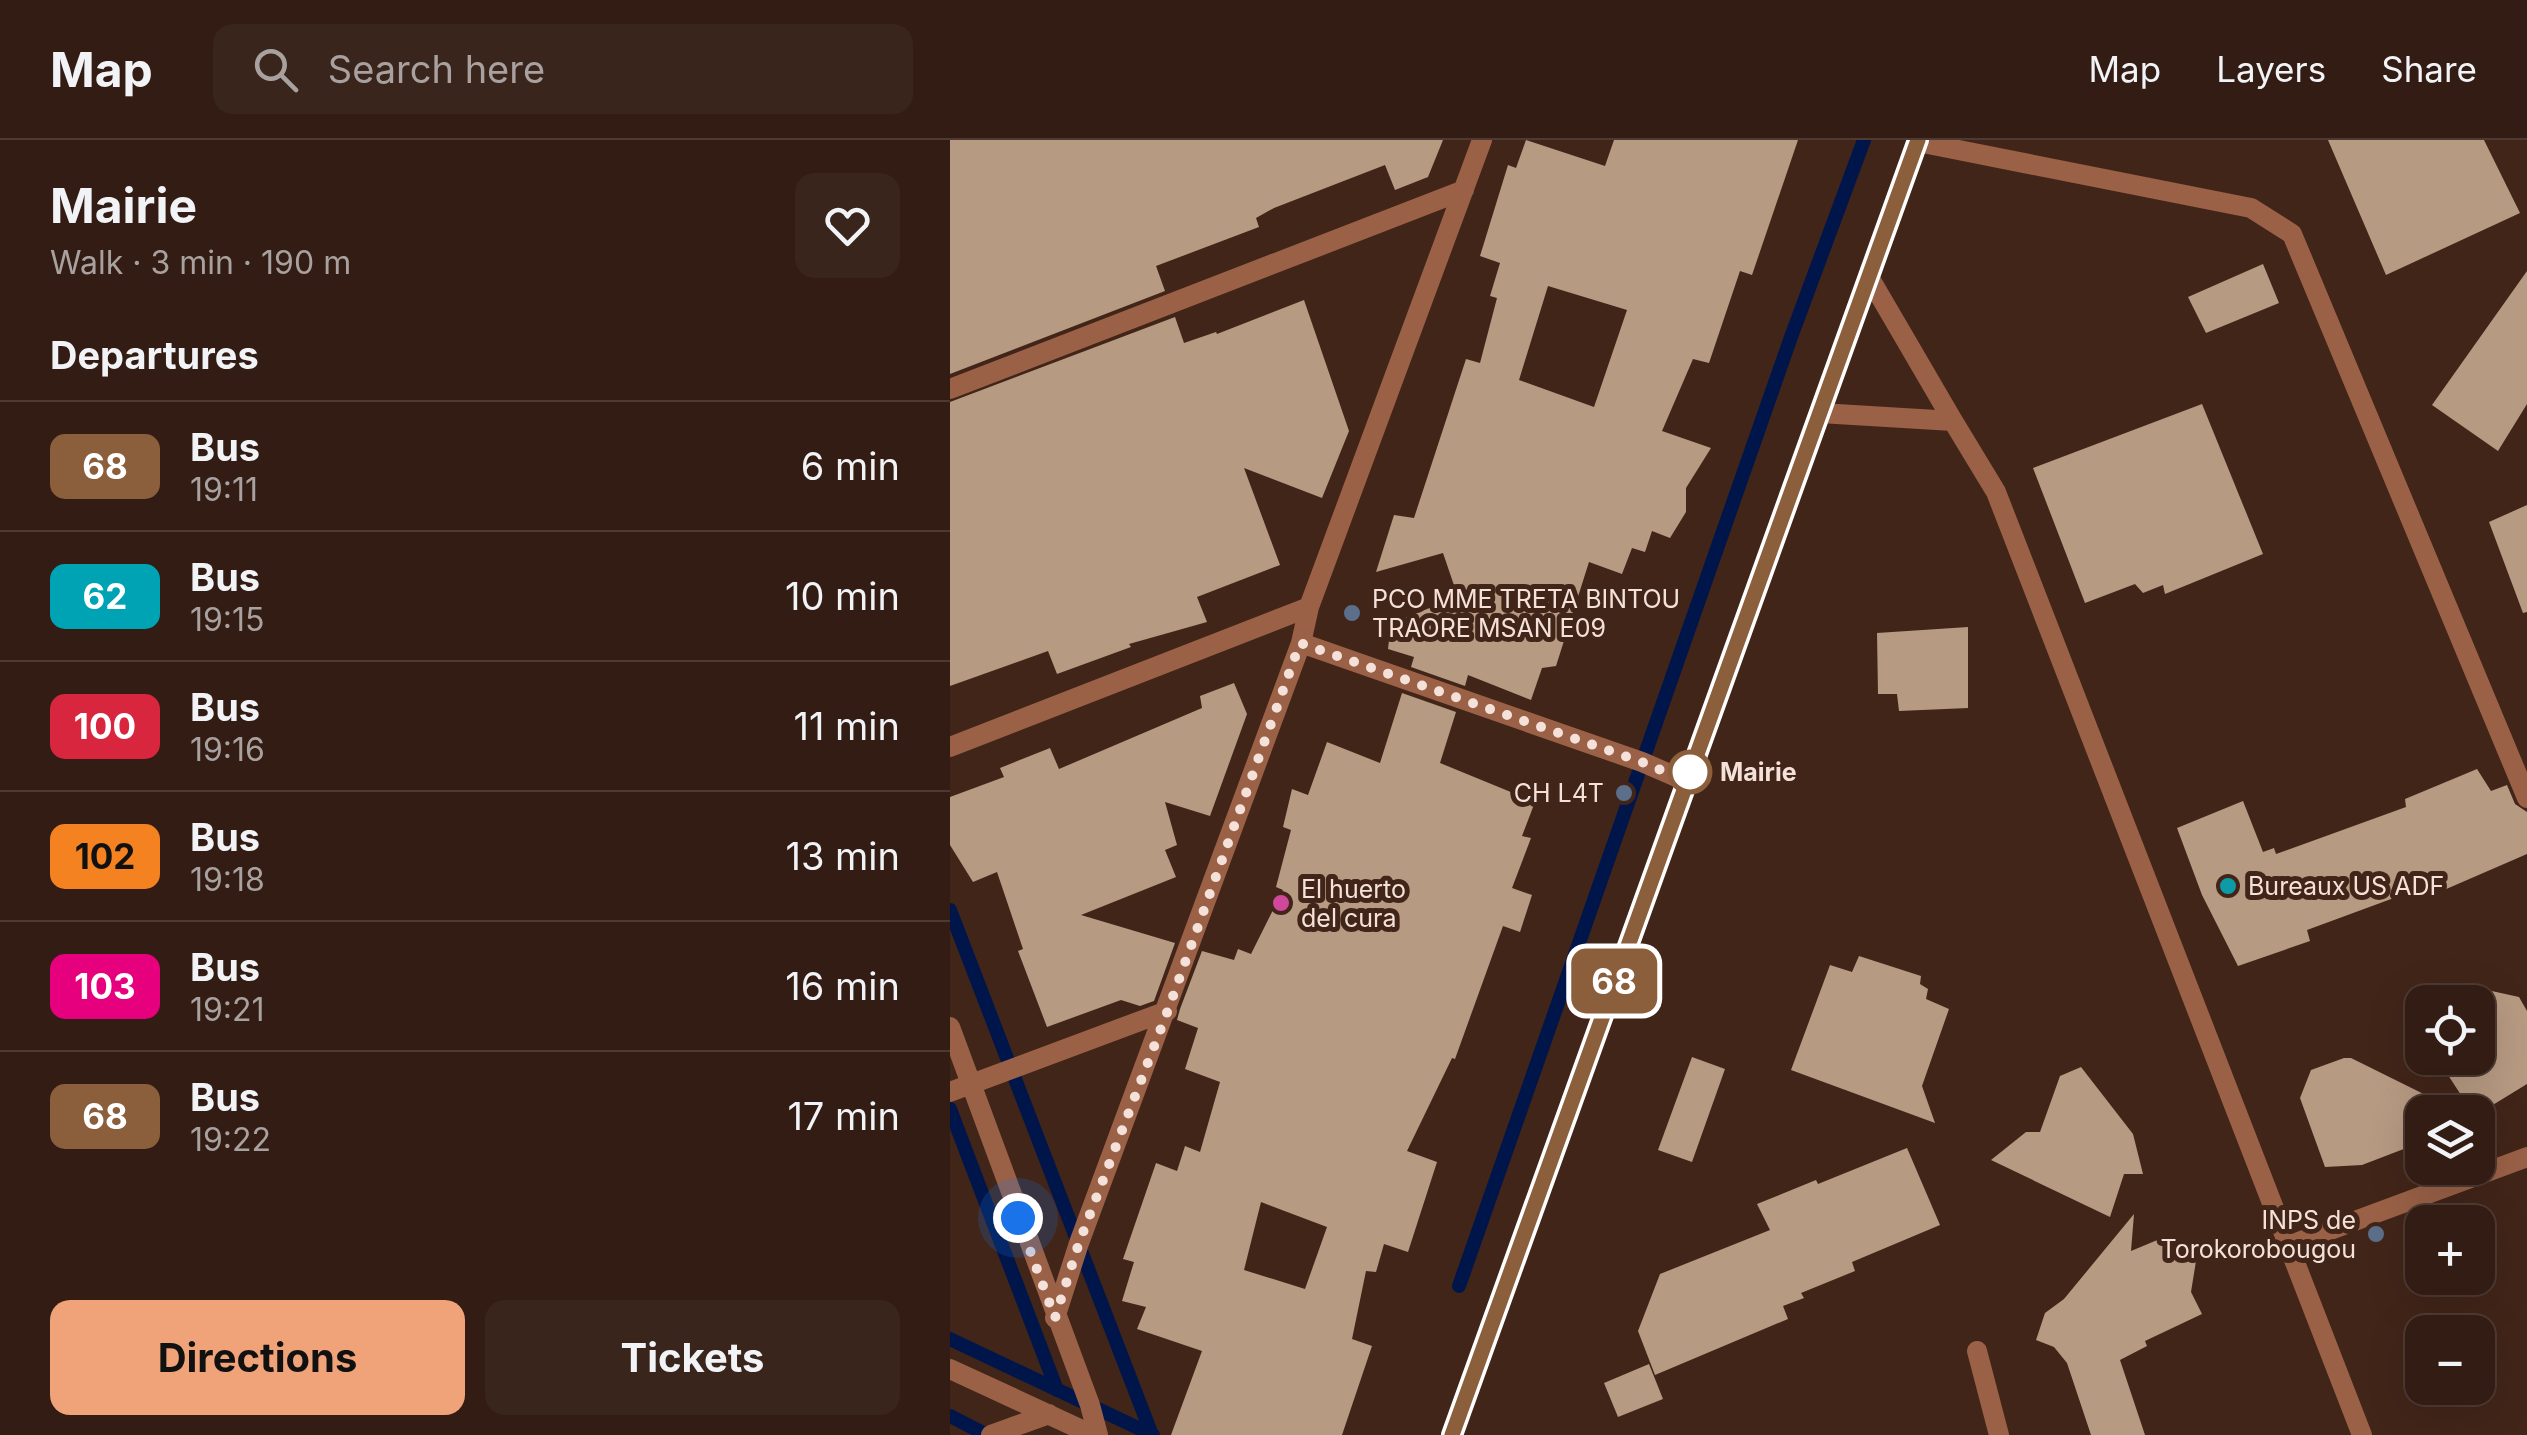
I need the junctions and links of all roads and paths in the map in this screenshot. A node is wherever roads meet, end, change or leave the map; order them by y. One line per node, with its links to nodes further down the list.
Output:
1 (1482, 140): 3 (street)
2 (1918, 141): 4 (street); 12 (street)
3 (1464, 190): 5 (street); 8 (street)
4 (1869, 276): 6 (street); 7 (street)
5 (950, 389)
6 (1820, 413): 7 (street); 11 (street)
7 (1953, 421): 17 (street)
8 (1309, 607): 9 (street); 10 (street)
9 (1300, 643): 11 (street); 13 (street)
10 (950, 746)
11 (1686, 781): 24 (street)
12 (2527, 798)
13 (1168, 1010): 15 (street); 18 (street)
14 (950, 1027): 15 (street)
15 (960, 1088): 18 (street)
16 (2527, 1157): 17 (street)
17 (2290, 1245): 26 (street)
18 (1055, 1318): 23 (street)
19 (1976, 1352): 25 (street)
20 (950, 1369): 21 (street)
21 (1049, 1414): 22 (street); 23 (street)
22 (992, 1435)
23 (1095, 1435)
24 (1452, 1435)
25 (1998, 1435)
26 (2362, 1435)

